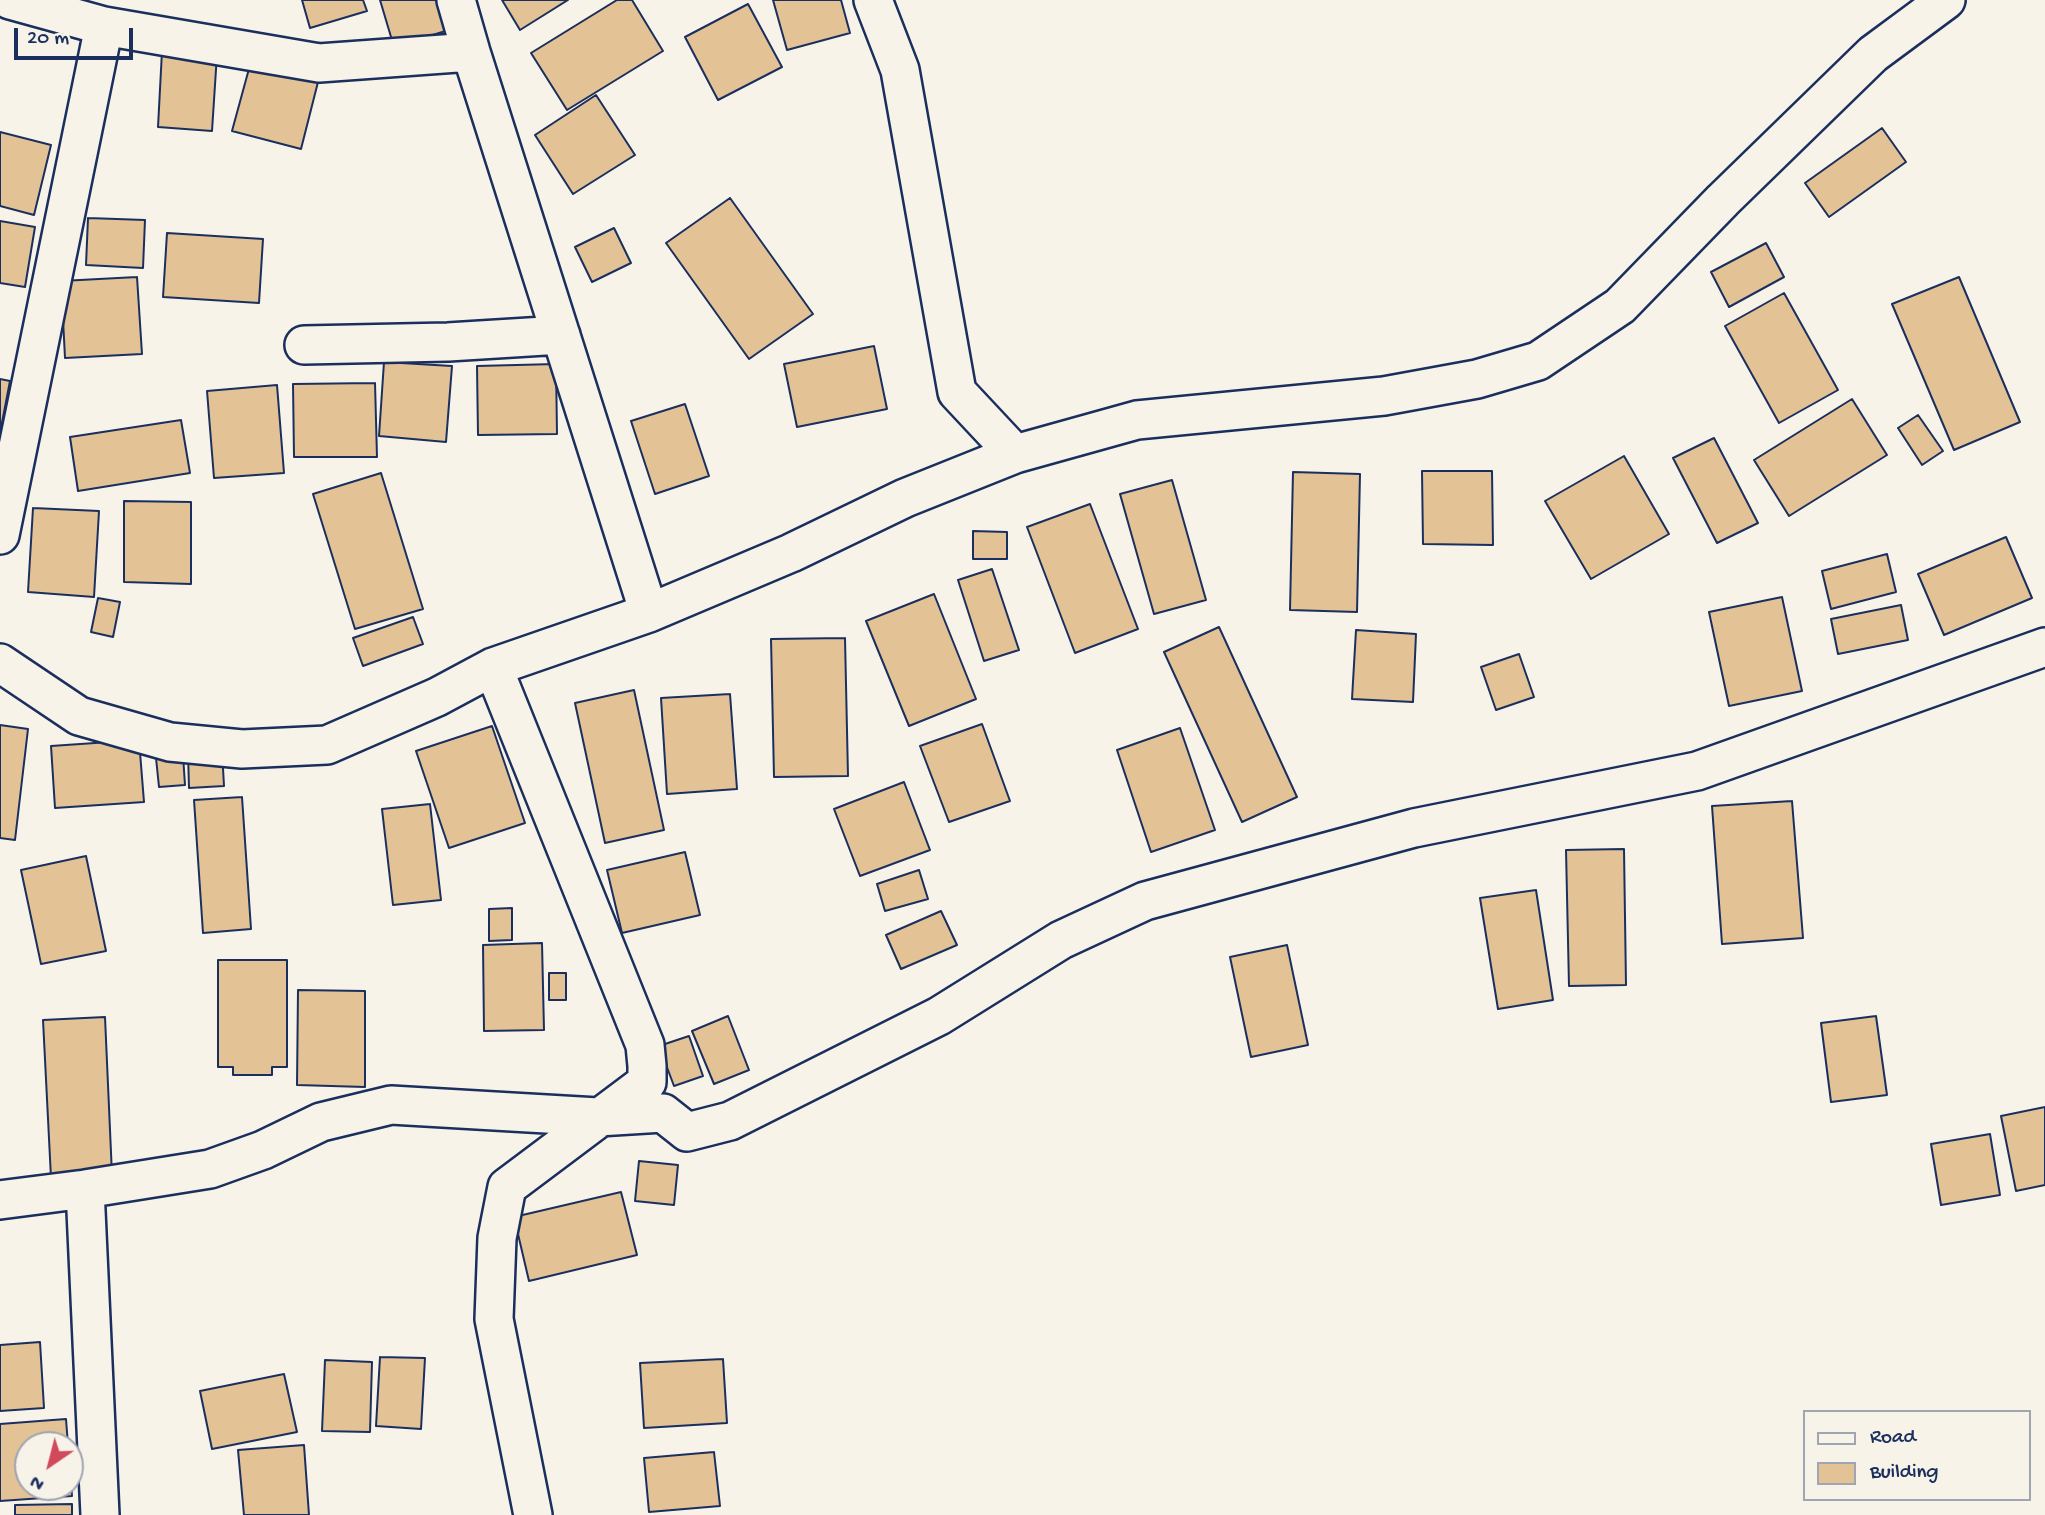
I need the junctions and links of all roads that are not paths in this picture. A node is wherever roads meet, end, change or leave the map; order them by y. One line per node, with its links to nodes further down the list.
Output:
1 (10, 0): 5 (street)
2 (456, 0): 6 (street)
3 (873, 0): 9 (street)
4 (1946, 0): 9 (street)
5 (104, 26): 6 (street); 10 (street)
6 (471, 52): 7 (street)
7 (561, 335): 8 (street); 11 (street)
8 (304, 345)
9 (1015, 454): 11 (street)
10 (0, 536)
11 (649, 613): 14 (street)
12 (2045, 648): 15 (street)
13 (0, 663): 14 (street)
14 (493, 667): 15 (street)
15 (655, 1098): 16 (street)
16 (598, 1117): 17 (street); 20 (street)
17 (85, 1189): 18 (street); 19 (street)
18 (0, 1200)
19 (100, 1515)
20 (533, 1515)

